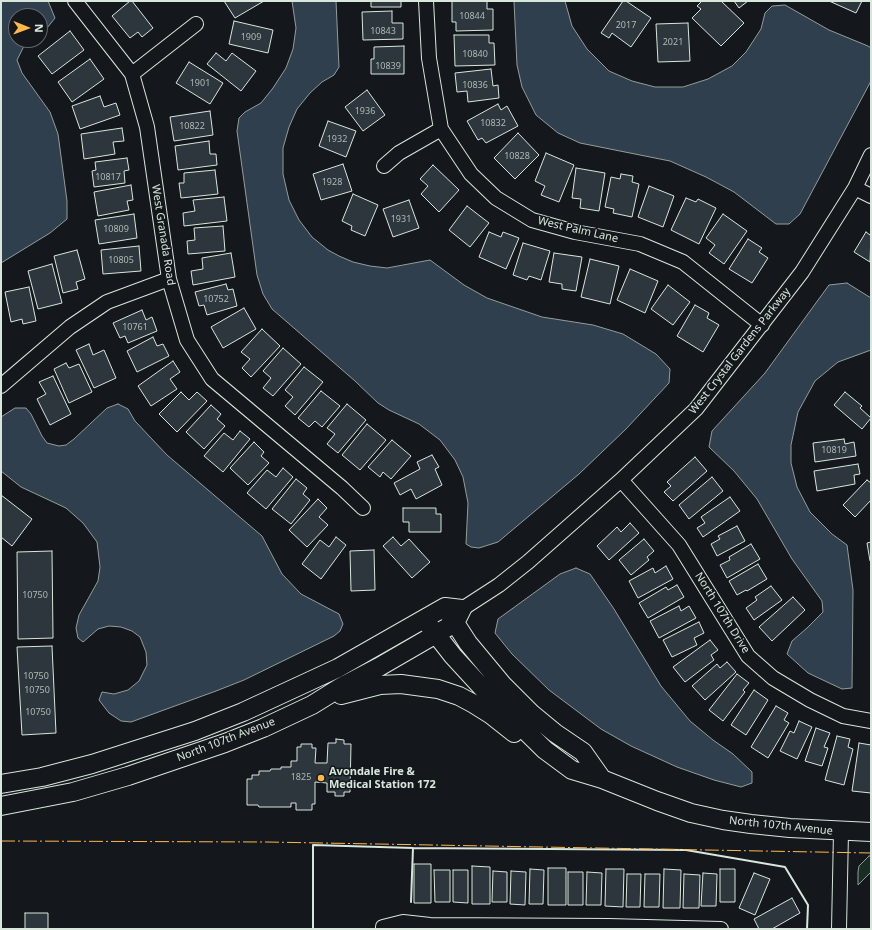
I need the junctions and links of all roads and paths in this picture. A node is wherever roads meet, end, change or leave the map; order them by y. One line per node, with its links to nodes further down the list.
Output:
1 (75, 1): 4 (street, West Granada Road)
2 (426, 1): 5 (street, West Palm Lane)
3 (196, 24): 4 (street)
4 (132, 74): 10 (street, West Granada Road)
5 (441, 129): 7 (street); 11 (street, West Palm Lane)
6 (871, 155): 8 (street, West Crystal Gardens Parkway)
7 (384, 166)
8 (855, 188): 9 (street); 11 (street, West Crystal Gardens Parkway)
9 (871, 196)
10 (169, 279): 12 (street); 14 (street, West Granada Road)
11 (762, 325): 13 (street, West Crystal Gardens Parkway)
12 (1, 386)
13 (621, 480): 15 (street, West Crystal Gardens Parkway); 18 (street, North 107th Drive)
14 (362, 508)
15 (443, 619): 16 (main road, North 107th Avenue); 17 (main road, North 107th Avenue); 20 (main road, North 107th Avenue); 21 (main road)
16 (312, 705): 19 (main road, North 107th Avenue); 20 (main road)
17 (252, 708): 19 (main road); 22 (main road, North 107th Avenue)
18 (871, 721)
19 (260, 729): 23 (main road, North 107th Avenue)
20 (545, 750): 21 (main road, North 107th Avenue)
21 (602, 779): 24 (main road, North 107th Avenue)
22 (1, 784)
23 (1, 806)
24 (840, 832): 25 (main road, North 107th Avenue); 29 (street)
25 (871, 832)
26 (609, 927): 27 (street); 28 (street)
27 (383, 928)
28 (721, 929)
29 (839, 929)

